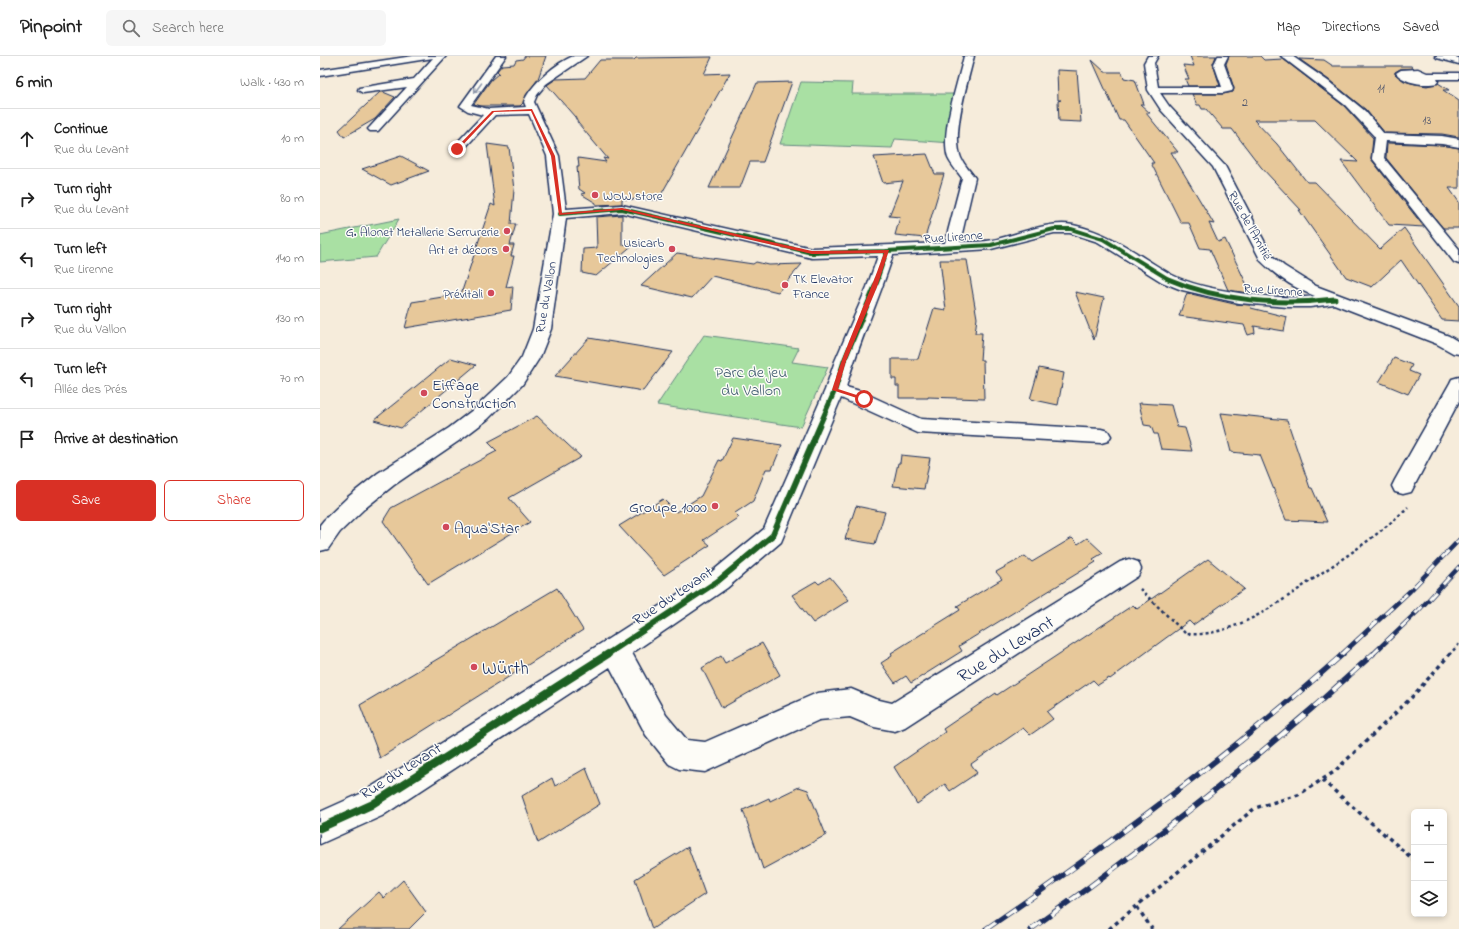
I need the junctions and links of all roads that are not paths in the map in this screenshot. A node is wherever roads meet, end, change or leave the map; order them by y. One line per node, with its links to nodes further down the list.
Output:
1 (432, 56): 10 (street)
2 (441, 56): 15 (street)
3 (500, 56): 19 (street, one-way to 19)
4 (582, 56): 18 (street)
5 (969, 56): 25 (street)
6 (1153, 56): 17 (street, Rue de l'Amitié)
7 (1223, 56): 17 (street)
8 (1286, 56): 21 (street)
9 (1440, 56): 11 (street)
10 (421, 57): 12 (street)
11 (1459, 61)
12 (320, 73)
13 (1425, 76): 14 (street)
14 (1459, 76)
15 (417, 82): 16 (street); 20 (street)
16 (363, 90)
17 (1153, 90): 28 (street, Rue de l'Amitié)
18 (532, 110): 19 (street); 24 (street, Rue du Vallon)
19 (493, 111): 23 (street)
20 (374, 129)
21 (1381, 137): 22 (street); 27 (street)
22 (1459, 143)
23 (457, 149)
24 (560, 214): 26 (street, Rue Lirenne); 34 (street, Rue du Vallon)
25 (951, 248): 26 (street, Rue Lirenne); 28 (street, Rue Lirenne)
26 (887, 251): 31 (street, Rue du Levant)
27 (1459, 259)
28 (1335, 299): 29 (street, Rue de l'Amitié)
29 (1459, 349)
30 (1459, 383): 33 (street)
31 (835, 390): 32 (street); 36 (street, Rue du Levant)
32 (1101, 436)
33 (1406, 482)
34 (320, 542)
35 (1126, 571): 36 (street, Rue du Levant)
36 (614, 650): 37 (street, Rue du Levant)
37 (320, 828)

